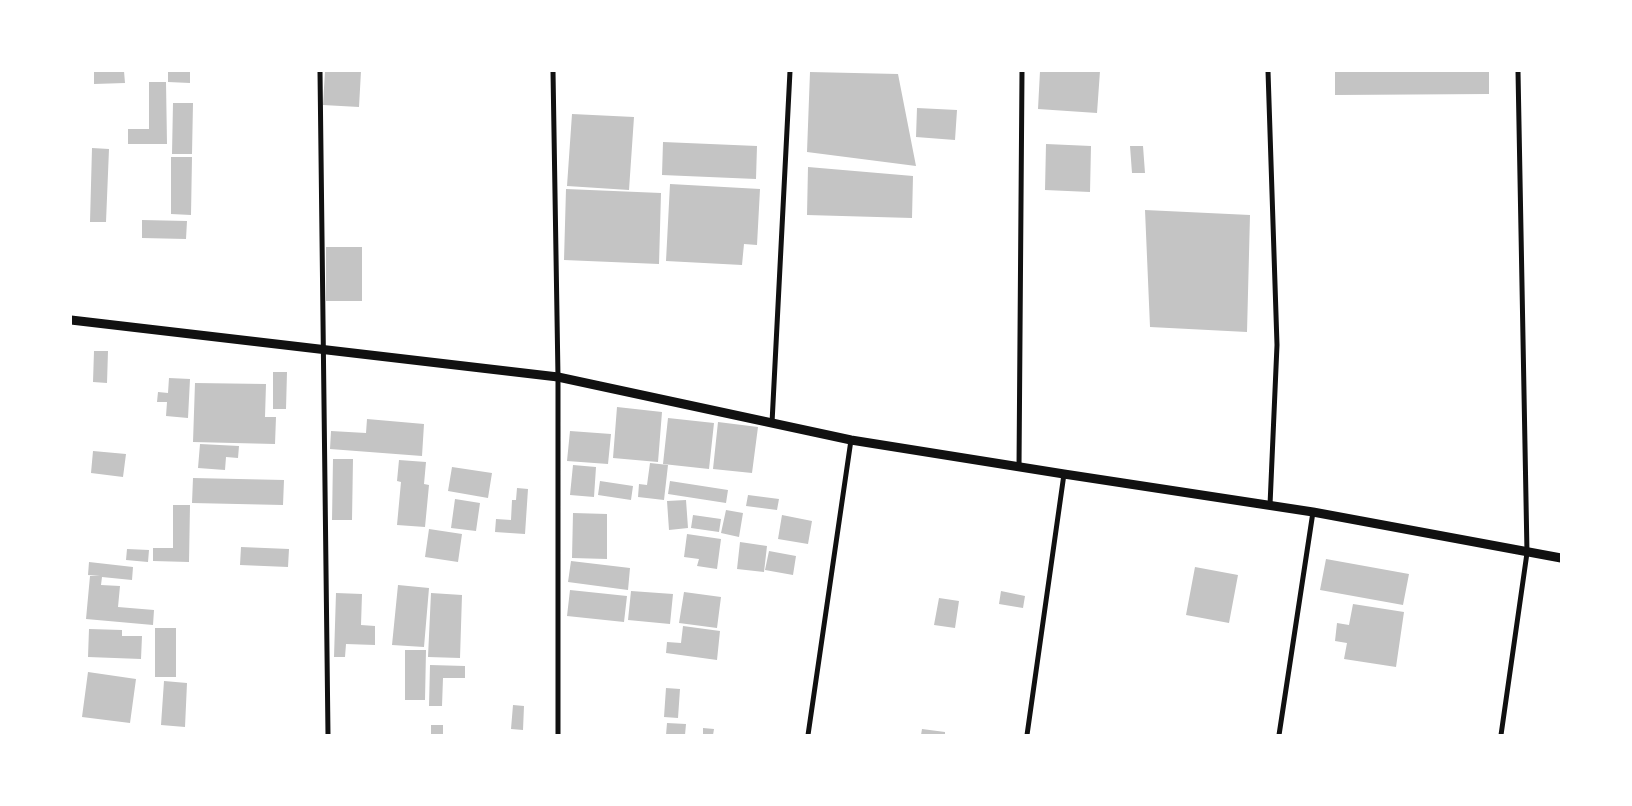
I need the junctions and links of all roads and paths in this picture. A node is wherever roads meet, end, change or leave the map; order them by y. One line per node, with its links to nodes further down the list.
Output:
1 (320, 71): 8 (street)
2 (553, 71): 9 (street)
3 (790, 71): 10 (street)
4 (1022, 71): 12 (street)
5 (1268, 71): 14 (street)
6 (1518, 71): 16 (street)
7 (71, 320): 8 (street)
8 (324, 350): 9 (street); 18 (street)
9 (558, 377): 10 (street); 19 (street)
10 (772, 423): 11 (street)
11 (851, 440): 12 (street); 20 (street)
12 (1018, 467): 13 (street)
13 (1064, 474): 14 (street); 21 (street)
14 (1270, 505): 15 (street)
15 (1313, 512): 16 (street); 22 (street)
16 (1527, 552): 17 (street); 23 (street)
17 (1561, 558)
18 (328, 735)
19 (558, 735)
20 (808, 735)
21 (1027, 735)
22 (1279, 735)
23 (1501, 735)

